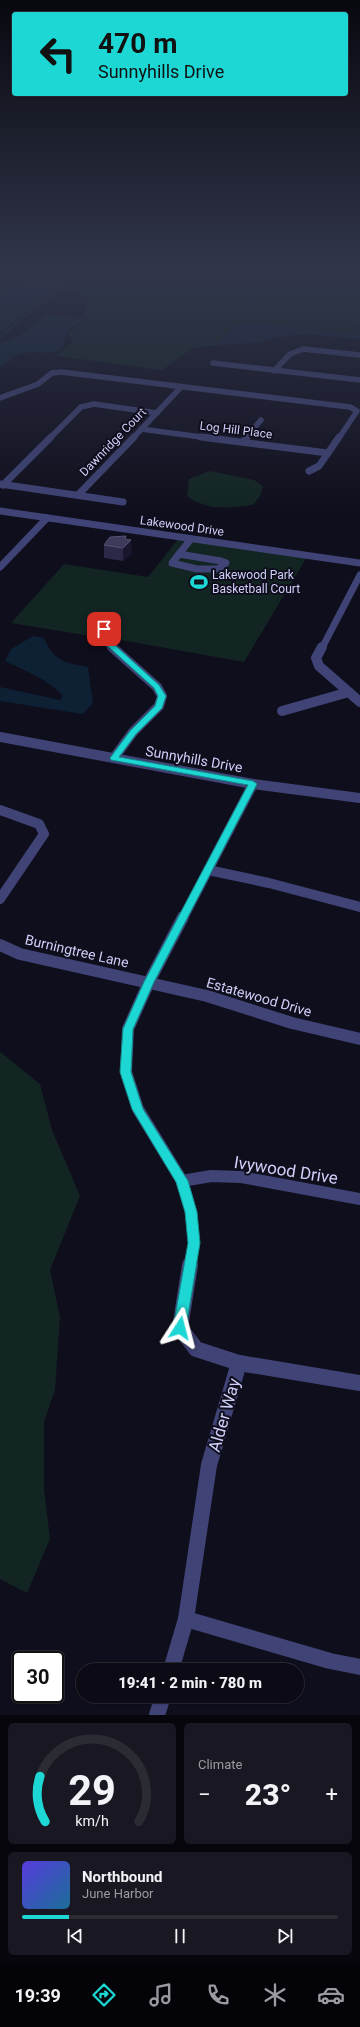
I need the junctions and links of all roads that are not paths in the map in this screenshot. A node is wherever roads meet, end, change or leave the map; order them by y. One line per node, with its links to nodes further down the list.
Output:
1 (288, 354): 5 (street)
2 (344, 354): 3 (street)
3 (360, 356)
4 (213, 364): 5 (street)
5 (274, 371): 6 (street)
6 (360, 380)
7 (181, 387): 8 (street); 9 (street, Dawnridge Court); 13 (street)
8 (0, 398)
9 (156, 413): 11 (street, Dawnridge Court); 15 (street)
10 (261, 420): 12 (street)
11 (141, 429): 12 (street, Log Hill Place); 16 (street, Dawnridge Court)
12 (243, 442): 13 (street, Log Hill Place)
13 (328, 453): 14 (street)
14 (309, 471)
15 (1, 484): 16 (street)
16 (78, 495): 17 (street)
17 (123, 502)
18 (0, 511): 19 (street, Lakewood Drive)
19 (47, 518): 20 (street, Lakewood Drive); 23 (street)
20 (190, 539): 21 (street); 22 (street, Lakewood Drive)
21 (179, 554): 21 (street)
22 (360, 564)
23 (0, 567)
24 (360, 575): 26 (street)
25 (104, 629): 30 (street)
26 (349, 692): 27 (street); 28 (street)
27 (360, 702)
28 (282, 711)
29 (0, 737): 30 (street, Sunnyhills Drive)
30 (114, 758): 31 (street, Sunnyhills Drive)
31 (253, 784): 32 (street, Sunnyhills Drive); 34 (street, Alder Way)
32 (360, 798)
33 (0, 810): 35 (street)
34 (208, 870): 36 (street); 38 (street, Alder Way)
35 (0, 899)
36 (360, 907)
37 (0, 945): 38 (street, Burningtree Lane)
38 (149, 982): 39 (street, Estatewood Drive); 40 (street, Alder Way)
39 (360, 1039)
40 (182, 1181): 41 (street, Ivywood Drive); 42 (street, Alder Way)
41 (360, 1199)
42 (239, 1363): 43 (street); 44 (street, Alder Way)
43 (360, 1383)
44 (186, 1619): 45 (street, Alder Way); 46 (street)
45 (173, 1663)
46 (360, 1667)
47 (161, 1703): 48 (street)
48 (157, 1715)

